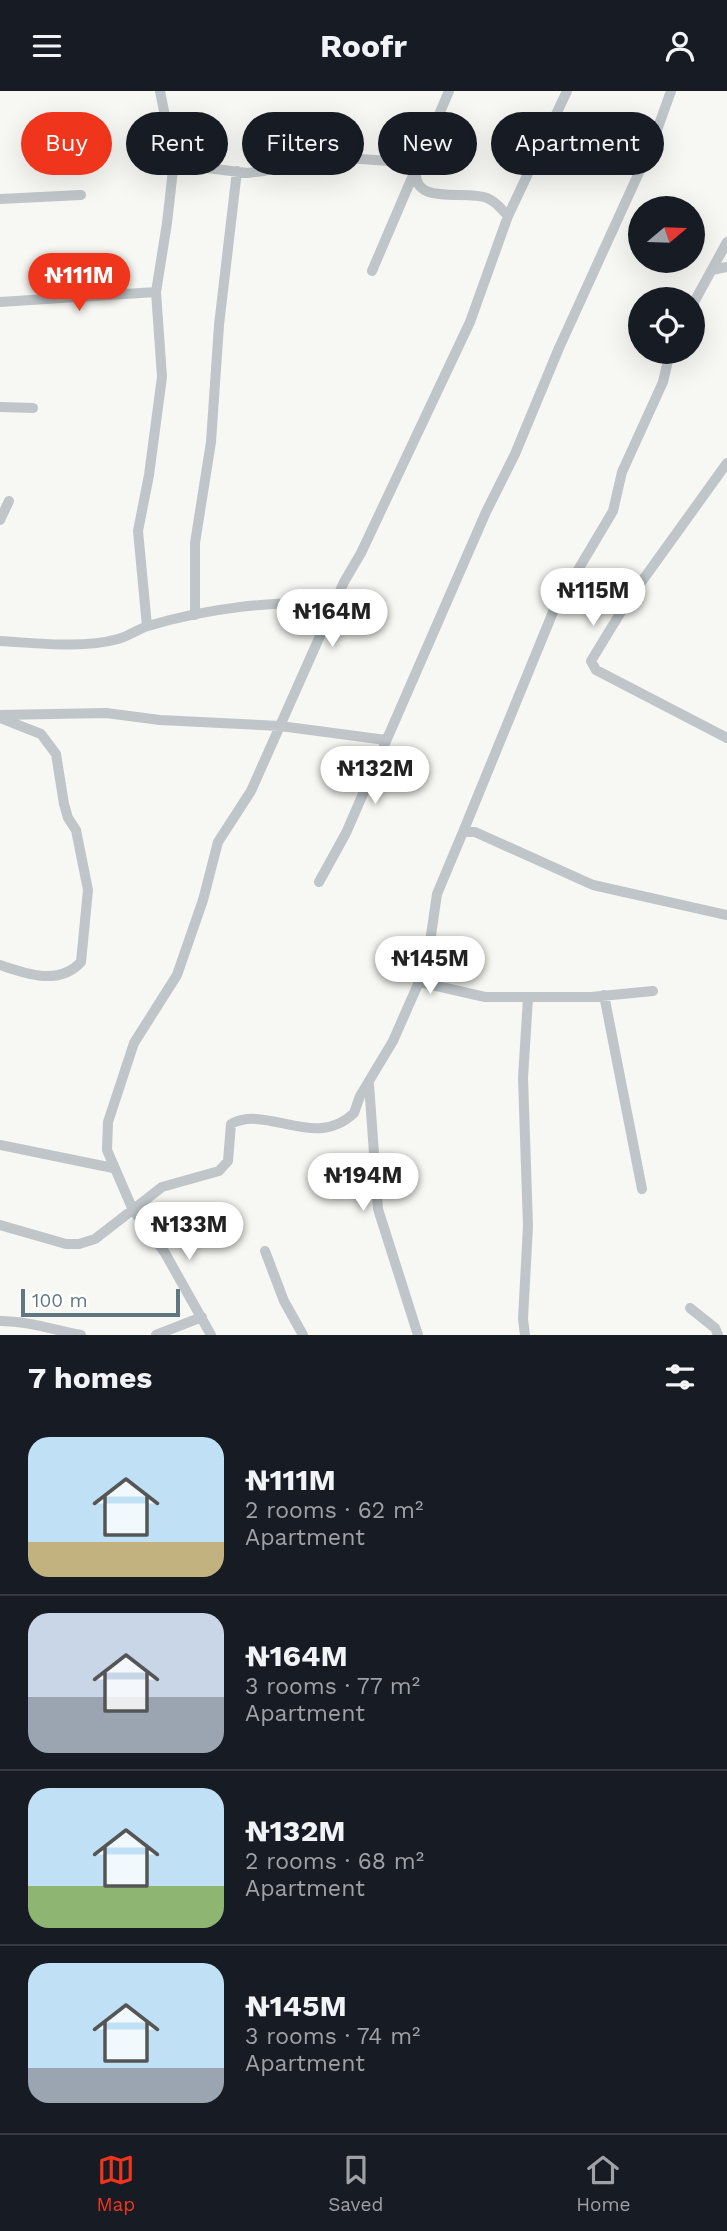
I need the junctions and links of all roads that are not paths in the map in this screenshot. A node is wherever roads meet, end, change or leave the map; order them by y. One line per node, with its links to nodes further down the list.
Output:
1 (160, 91): 5 (street)
2 (449, 91): 6 (street)
3 (567, 91): 15 (street)
4 (671, 91): 36 (street)
5 (164, 112)
6 (440, 112)
7 (378, 160): 9 (street)
8 (228, 170): 9 (street)
9 (237, 171): 30 (street)
10 (172, 175): 21 (street)
11 (412, 175): 19 (street)
12 (416, 175): 15 (street)
13 (81, 195): 14 (street)
14 (0, 199)
15 (508, 216): 29 (street)
16 (727, 242): 18 (street)
17 (727, 267): 18 (street)
18 (712, 270): 20 (street)
19 (372, 271)
20 (702, 287)
21 (156, 292): 22 (street); 31 (street)
22 (0, 302)
23 (667, 364): 37 (street)
24 (0, 407): 25 (street)
25 (33, 408)
26 (727, 463): 35 (street)
27 (9, 501): 28 (street)
28 (0, 520)
29 (335, 605): 30 (street); 34 (street)
30 (195, 615): 31 (street)
31 (147, 626): 32 (street)
32 (0, 641)
33 (0, 716): 34 (street); 40 (street)
34 (280, 726): 36 (street); 47 (street)
35 (727, 738)
36 (386, 740): 38 (street)
37 (463, 832): 39 (street); 41 (street)
38 (319, 882)
39 (727, 915)
40 (0, 965)
41 (419, 982): 44 (street); 45 (street)
42 (653, 991): 43 (street)
43 (604, 995): 44 (street); 48 (street)
44 (528, 997): 60 (street)
45 (369, 1081): 49 (street); 59 (street)
46 (0, 1145): 47 (street)
47 (113, 1168): 49 (street)
48 (642, 1189)
49 (133, 1210): 50 (street); 53 (street)
50 (0, 1225)
51 (265, 1251): 58 (street)
52 (690, 1308): 61 (street)
53 (202, 1317): 56 (street); 57 (street)
54 (0, 1321): 55 (street)
55 (81, 1335)
56 (156, 1335)
57 (211, 1335)
58 (303, 1335)
59 (418, 1335)
60 (525, 1335)
61 (718, 1335)

